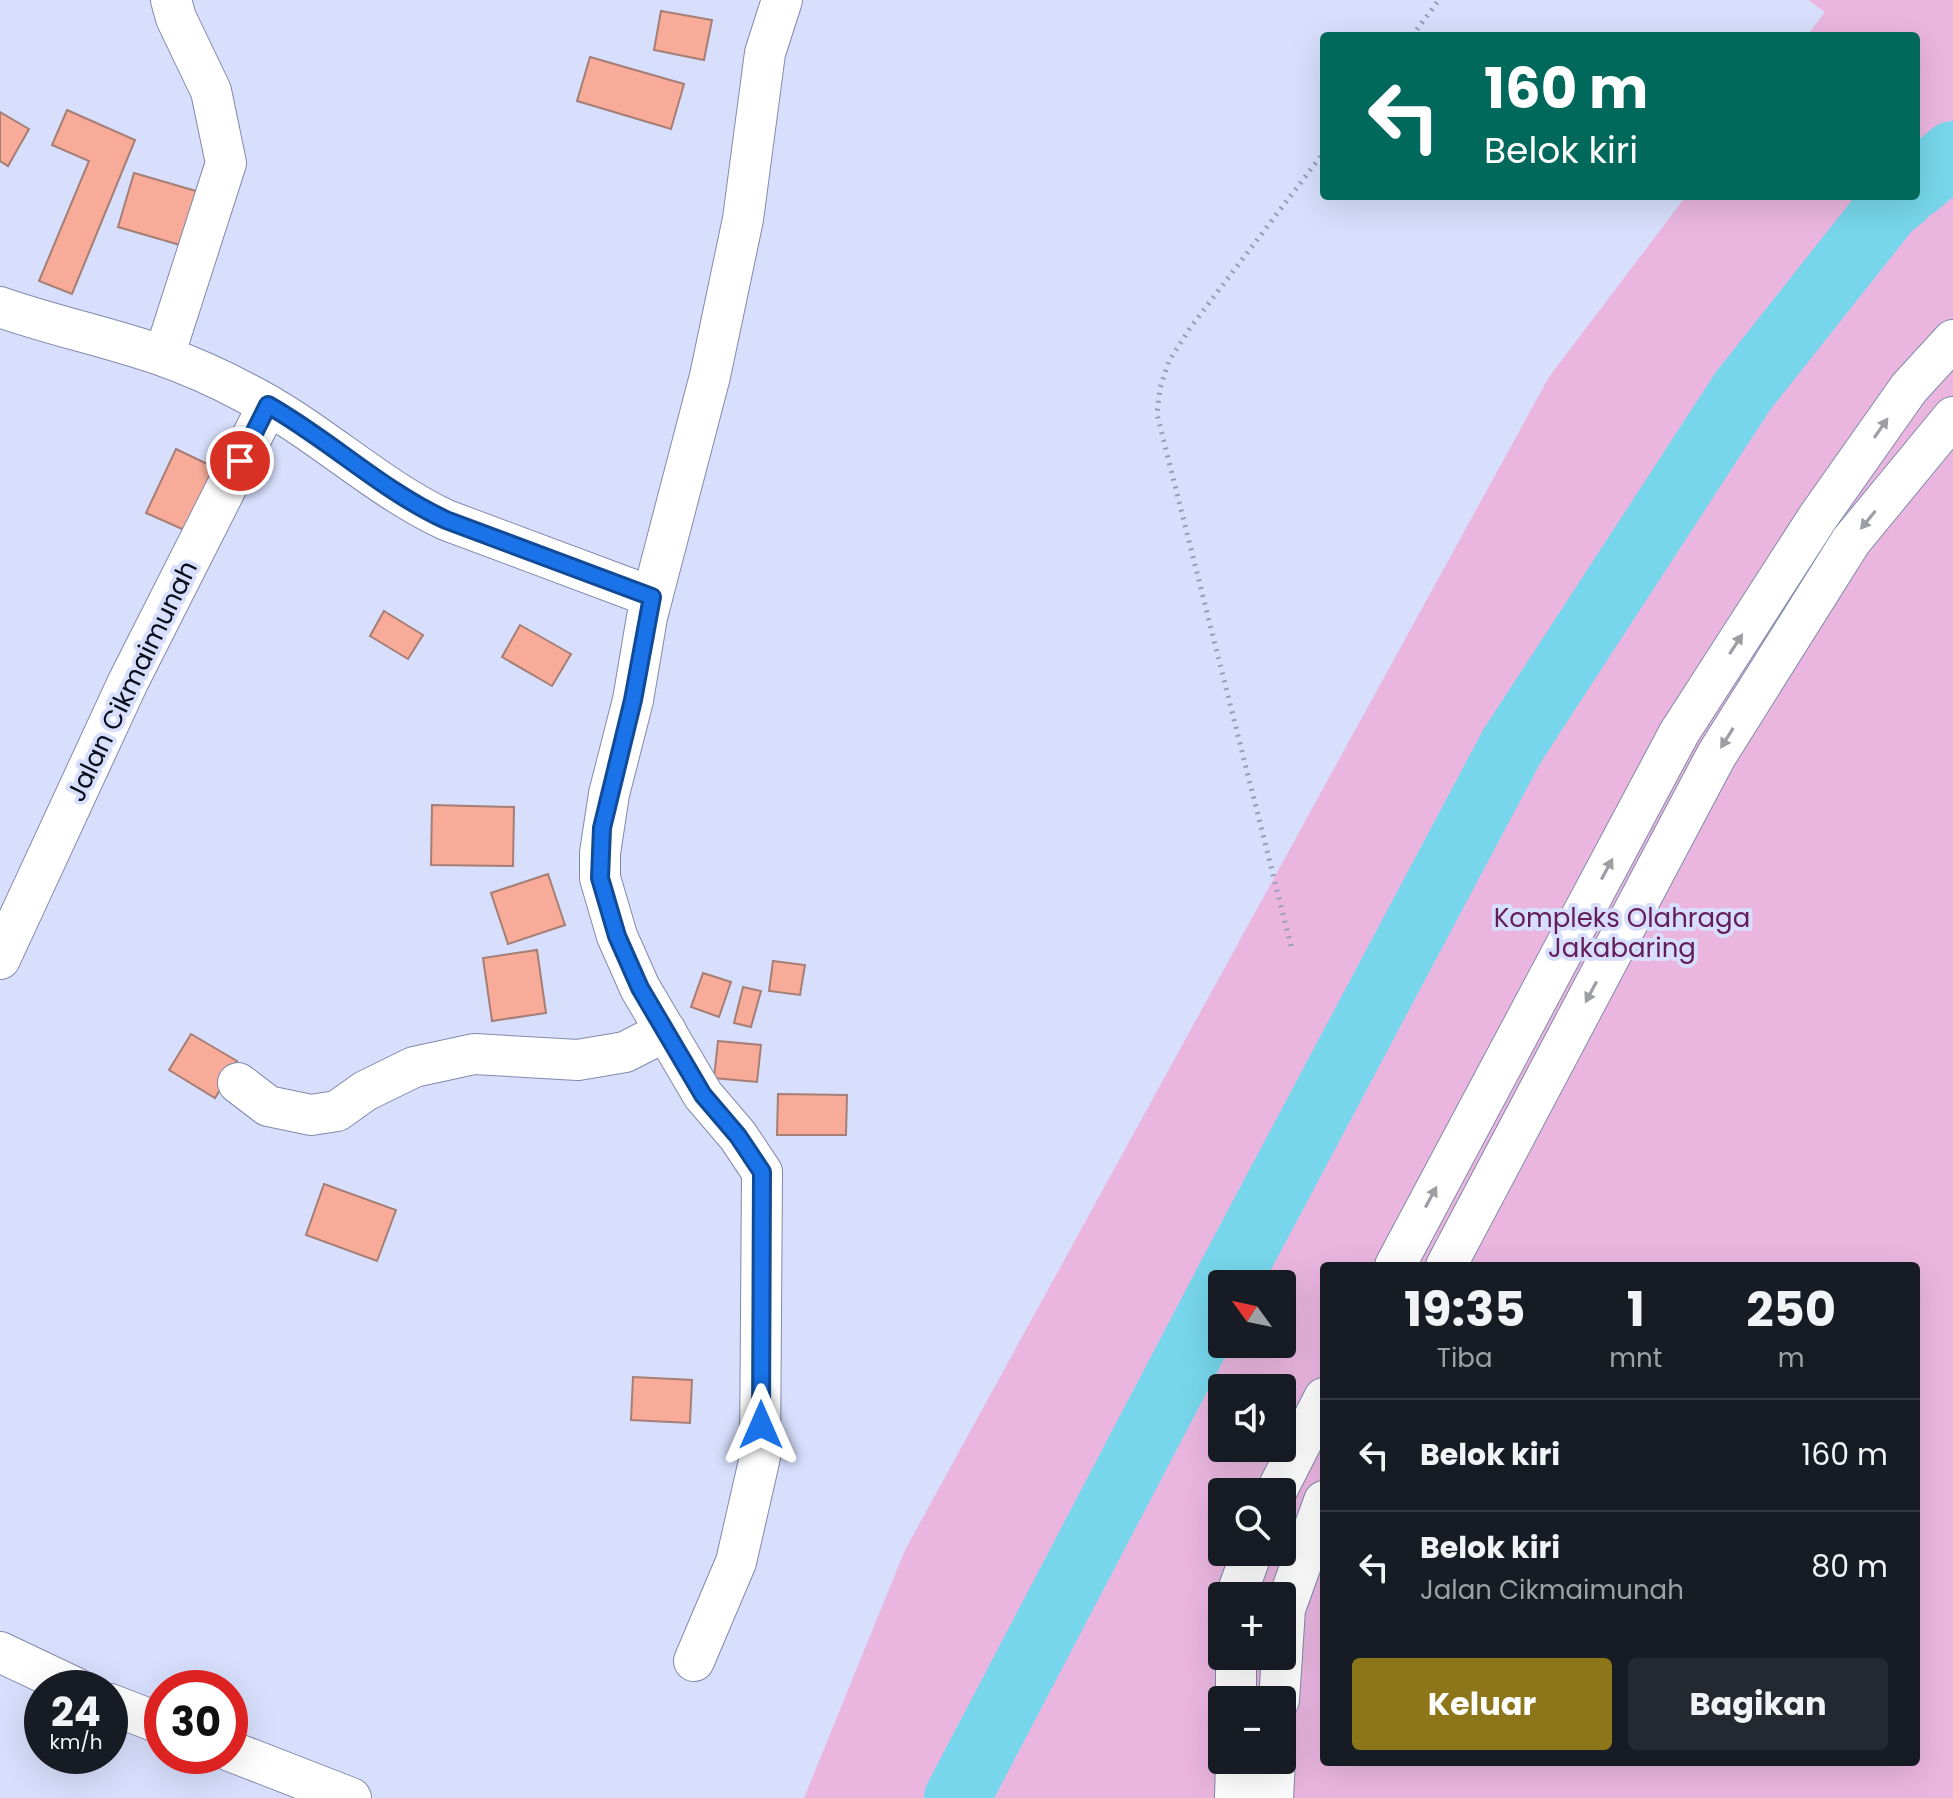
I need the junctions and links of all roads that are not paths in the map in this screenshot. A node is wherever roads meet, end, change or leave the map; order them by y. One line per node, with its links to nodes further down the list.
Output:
1 (171, 0): 5 (street)
2 (782, 0): 8 (street)
3 (0, 307): 5 (street)
4 (1953, 340): 12 (street, one-way to 4)
5 (164, 356): 6 (street)
6 (268, 405): 8 (street); 9 (street, Jalan Cikmaimunah)
7 (1953, 417): 13 (street, one-way to 13)
8 (652, 597): 10 (street)
9 (0, 959)
10 (666, 1031): 11 (street); 19 (street)
11 (238, 1083)
12 (1397, 1262)
13 (1448, 1262)
14 (1320, 1406): 15 (street)
15 (1283, 1478)
16 (1320, 1512): 17 (street)
17 (1295, 1582)
18 (0, 1652): 20 (street)
19 (694, 1661)
20 (38, 1670)
21 (248, 1758): 24 (street)
22 (1236, 1774): 25 (street)
23 (1274, 1774): 26 (street)
24 (351, 1798)
25 (1235, 1798)
26 (1273, 1798)

